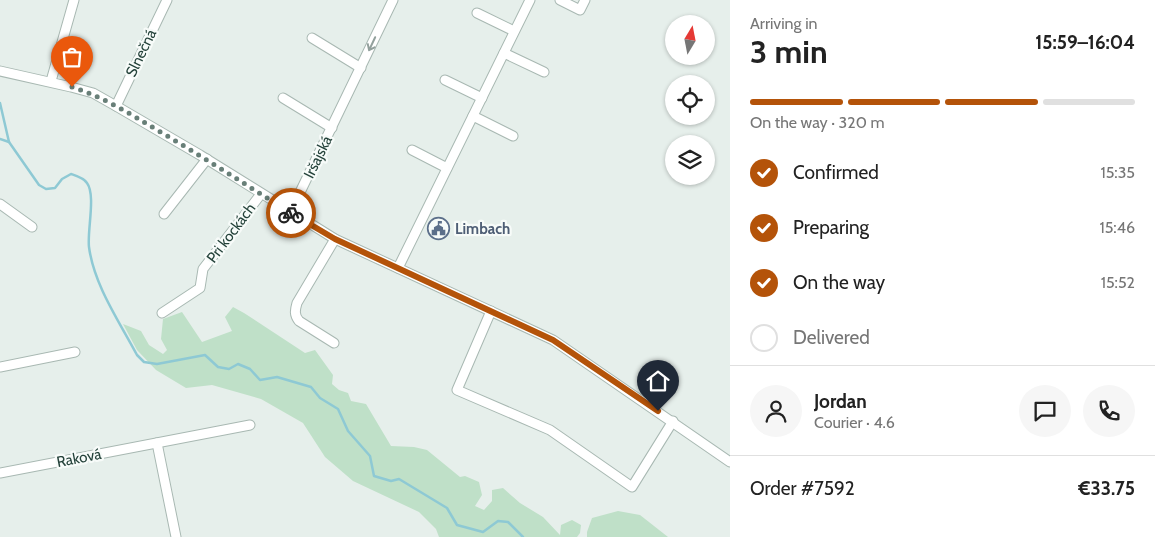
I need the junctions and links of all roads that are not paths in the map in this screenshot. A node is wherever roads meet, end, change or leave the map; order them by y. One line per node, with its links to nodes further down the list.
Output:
1 (74, 0): 15 (street)
2 (167, 0): 18 (street, Slnečná)
3 (393, 0): 11 (street, Iršajská, one-way to 11)
4 (530, 0): 8 (street)
5 (560, 0): 6 (street)
6 (585, 0)
7 (477, 13): 8 (street)
8 (514, 31): 10 (street)
9 (312, 38): 11 (street)
10 (504, 53): 13 (street); 17 (street)
11 (361, 68): 20 (street, Iršajská)
12 (3, 72): 15 (street, Pri kockách)
13 (544, 72)
14 (445, 80): 17 (street)
15 (51, 81): 18 (street, Pri kockách)
16 (283, 98): 20 (street, Iršajská)
17 (482, 98): 19 (street)
18 (116, 106): 23 (street, Pri kockách)
19 (473, 116): 21 (street); 24 (street)
20 (332, 128): 27 (street, Iršajská)
21 (513, 136)
22 (412, 150): 24 (street)
23 (203, 157): 25 (street, Pri kockách); 28 (street)
24 (447, 168): 31 (street)
25 (261, 194): 27 (street, Pri kockách); 33 (street, Pri kockách)
26 (0, 204): 29 (street)
27 (290, 213): 30 (street, Pri kockách)
28 (164, 214)
29 (32, 227)
30 (335, 239): 31 (street, Pri kockách); 34 (street)
31 (398, 268): 32 (street, Pri kockách)
32 (491, 311): 37 (street, Pri kockách); 37 (street)
33 (162, 313)
34 (334, 344)
35 (75, 352): 36 (street)
36 (0, 367)
37 (673, 421): 40 (street, Pri kockách)
38 (250, 425): 39 (street, Raková)
39 (158, 443): 41 (street, Raková); 42 (street)
40 (730, 462)
41 (0, 473)
42 (176, 537)

